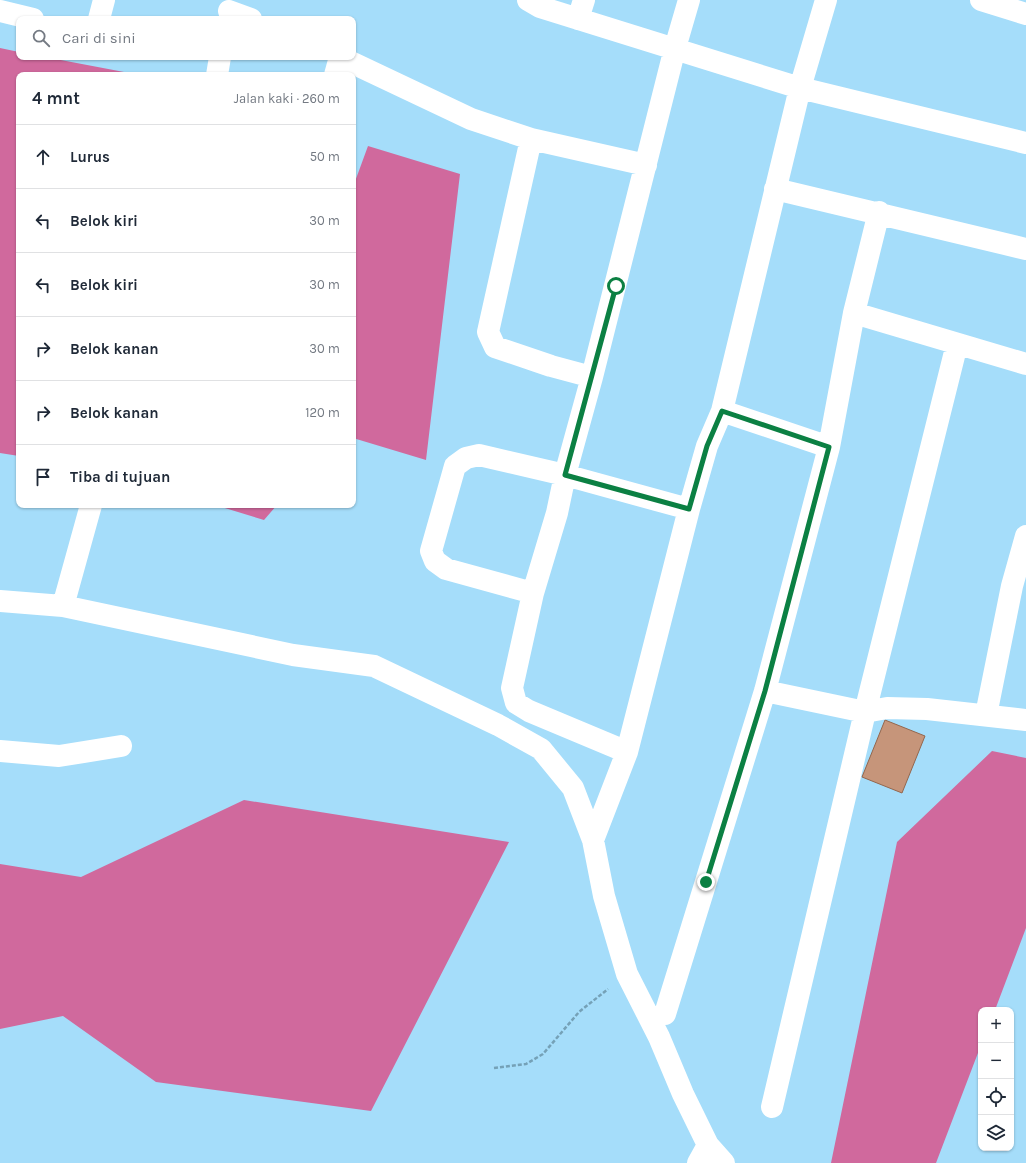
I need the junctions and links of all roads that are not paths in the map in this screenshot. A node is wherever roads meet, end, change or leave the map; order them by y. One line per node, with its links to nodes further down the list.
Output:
1 (104, 0): 11 (street)
2 (528, 0): 7 (street)
3 (689, 0): 13 (street)
4 (826, 0): 17 (street)
5 (981, 0): 10 (street)
6 (229, 10): 12 (street)
7 (581, 10): 13 (street)
8 (0, 11): 9 (street)
9 (30, 12)
10 (1026, 14)
11 (100, 16)
12 (244, 16)
13 (675, 48): 17 (street); 20 (street)
14 (339, 60): 16 (street)
15 (346, 60): 18 (street)
16 (336, 72)
17 (800, 88): 19 (street); 21 (street)
18 (531, 140): 20 (street); 27 (street)
19 (1026, 143)
20 (646, 165): 27 (street)
21 (775, 188): 22 (street); 28 (street)
22 (879, 212): 23 (street); 24 (street)
23 (1026, 249)
24 (854, 314): 25 (street); 29 (street)
25 (957, 344): 26 (street); 39 (street)
26 (1026, 364)
27 (592, 377): 30 (street)
28 (722, 411): 29 (street); 32 (street)
29 (829, 447): 38 (street)
30 (565, 475): 32 (street); 35 (street); 35 (street)
31 (90, 508): 37 (street)
32 (689, 509): 44 (street)
33 (1026, 536): 34 (street)
34 (1019, 589): 40 (street)
35 (533, 593): 44 (street)
36 (0, 601): 37 (street)
37 (63, 606): 45 (street)
38 (765, 691): 39 (street); 46 (street)
39 (865, 712): 40 (street); 47 (street)
40 (986, 715): 41 (street)
41 (1026, 720)
42 (121, 746): 43 (street)
43 (0, 751)
44 (627, 752): 45 (street)
45 (593, 840): 48 (street)
46 (665, 1014)
47 (772, 1106)
48 (703, 1154): 49 (street)
49 (724, 1163)

